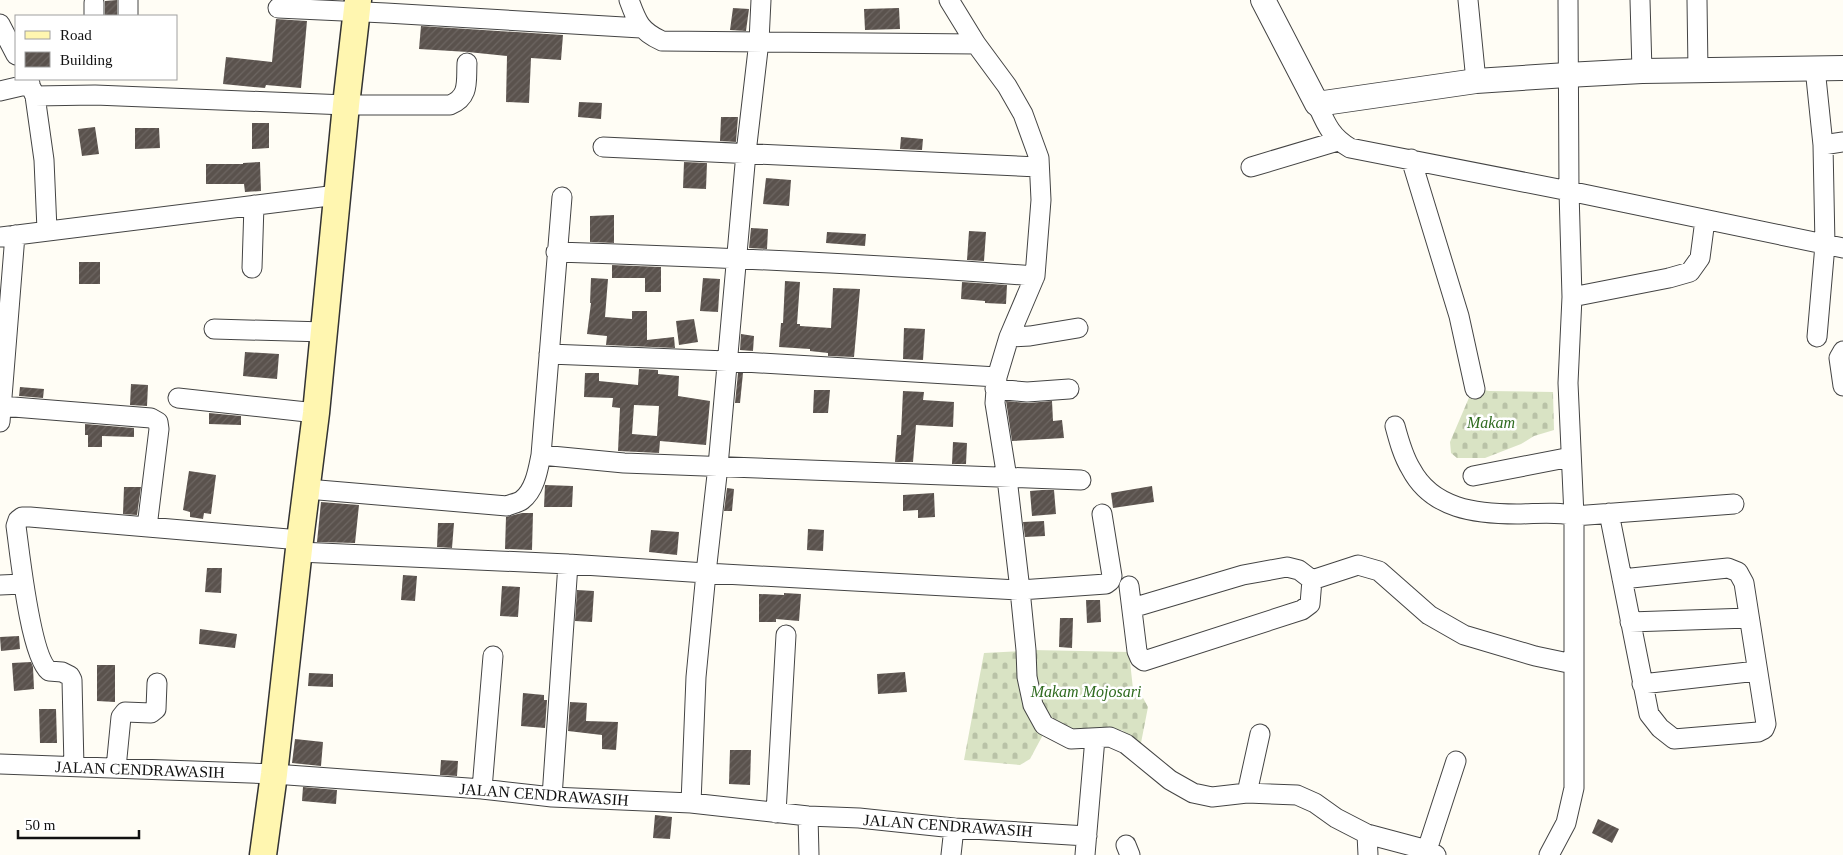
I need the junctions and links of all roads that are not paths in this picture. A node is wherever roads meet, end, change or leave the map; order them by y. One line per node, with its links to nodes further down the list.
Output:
1 (128, 0): 12 (street)
2 (628, 0): 14 (street)
3 (761, 0): 15 (street)
4 (949, 0): 16 (street)
5 (1263, 0): 29 (street)
6 (1468, 0): 24 (street)
7 (1568, 0): 23 (street)
8 (1640, 0): 21 (street)
9 (1697, 0): 22 (street)
10 (358, 6): 11 (street); 14 (street); 30 (main road)
11 (278, 8)
12 (128, 15)
13 (2, 28): 17 (street)
14 (641, 28): 15 (street)
15 (759, 41): 16 (street); 35 (street)
16 (976, 44): 38 (street)
17 (15, 53)
18 (467, 63): 30 (street)
19 (1815, 68): 20 (street); 22 (street); 33 (street)
20 (1843, 68)
21 (1642, 70): 22 (street); 23 (street)
22 (1698, 70)
23 (1567, 74): 24 (street); 39 (street)
24 (1476, 81): 29 (street)
25 (31, 86): 26 (street); 28 (street); 44 (street)
26 (94, 87): 27 (street)
27 (127, 88): 30 (street)
28 (0, 91)
29 (1317, 104): 31 (street)
30 (346, 105): 40 (main road)
31 (1338, 141): 36 (street); 37 (street)
32 (1843, 142): 33 (street)
33 (1823, 145): 46 (street)
34 (602, 147): 35 (street)
35 (746, 153): 38 (street); 48 (street)
36 (1411, 159): 39 (street); 63 (street)
37 (1251, 166)
38 (1040, 167): 50 (street)
39 (1569, 191): 43 (street); 51 (street)
40 (337, 195): 42 (street); 54 (main road)
41 (562, 197): 47 (street)
42 (254, 205): 44 (street); 49 (street)
43 (1705, 220): 46 (street); 51 (street)
44 (47, 230): 45 (street)
45 (7, 236): 66 (street)
46 (1834, 246): 56 (street)
47 (556, 252): 48 (street); 58 (street)
48 (738, 258): 50 (street); 59 (street)
49 (252, 268)
50 (1035, 276): 55 (street)
51 (1572, 297): 69 (street)
52 (1078, 328): 55 (street)
53 (214, 329): 54 (street)
54 (325, 332): 65 (main road)
55 (1008, 337): 60 (street)
56 (1817, 337)
57 (1843, 351): 61 (street)
58 (549, 354): 59 (street); 68 (street)
59 (727, 361): 60 (street); 70 (street)
60 (996, 383): 62 (street); 72 (street)
61 (1843, 386)
62 (1069, 389)
63 (1475, 389)
64 (178, 398): 65 (street)
65 (316, 413): 74 (main road)
66 (1, 414): 79 (street)
67 (1395, 426): 78 (street)
68 (541, 456): 70 (street); 74 (street)
69 (1570, 457): 71 (street); 78 (street)
70 (718, 466): 72 (street); 82 (street)
71 (1473, 476)
72 (1007, 478): 73 (street); 88 (street)
73 (1081, 480)
74 (307, 489): 80 (main road)
75 (1734, 504): 76 (street)
76 (1609, 512): 78 (street); 83 (street)
77 (1102, 514): 88 (street)
78 (1574, 516): 94 (street)
79 (148, 527): 80 (street); 85 (street)
80 (299, 546): 81 (street); 104 (main road)
81 (568, 564): 82 (street); 107 (street)
82 (706, 573): 88 (street); 108 (street)
83 (1622, 579): 90 (street); 91 (street)
84 (1312, 580): 89 (street); 89 (street); 94 (street)
85 (23, 584): 86 (street); 102 (street)
86 (0, 585)
87 (1129, 586): 89 (street)
88 (1020, 590): 99 (street)
89 (1132, 608)
90 (1750, 618): 91 (street); 95 (street)
91 (1630, 622): 97 (street)
92 (786, 635): 109 (street)
93 (493, 656): 105 (street)
94 (1573, 664): 120 (street)
95 (1757, 670): 97 (street); 97 (street)
96 (157, 683): 103 (street)
97 (1642, 684)
98 (1260, 734): 106 (street)
99 (1095, 738): 106 (street); 113 (street)
100 (1456, 761): 114 (street)
101 (0, 764): 102 (street, JALAN CENDRAWASIH)
102 (74, 767): 103 (street, JALAN CENDRAWASIH)
103 (116, 768): 104 (street, JALAN CENDRAWASIH)
104 (274, 774): 105 (street, JALAN CENDRAWASIH); 115 (main road)
105 (482, 789): 107 (street, JALAN CENDRAWASIH)
106 (1248, 793): 112 (street)
107 (552, 797): 108 (street, JALAN CENDRAWASIH)
108 (691, 802): 109 (street, JALAN CENDRAWASIH)
109 (776, 813): 110 (street, JALAN CENDRAWASIH)
110 (808, 816): 111 (street, JALAN CENDRAWASIH); 116 (street)
111 (954, 828): 113 (street, JALAN CENDRAWASIH); 117 (street)
112 (1367, 834): 114 (street); 119 (street)
113 (1087, 836): 118 (street)
114 (1432, 852)
115 (263, 855)
116 (809, 855)
117 (951, 855)
118 (1085, 855)
119 (1368, 855)
120 (1549, 855)

